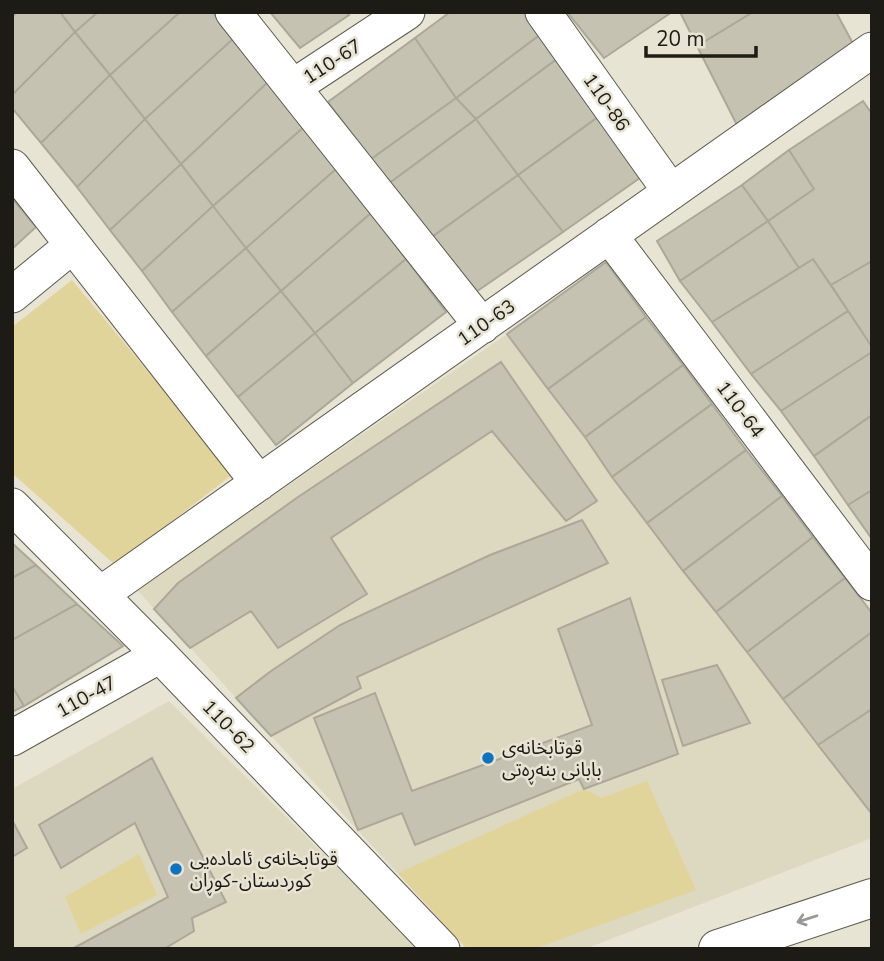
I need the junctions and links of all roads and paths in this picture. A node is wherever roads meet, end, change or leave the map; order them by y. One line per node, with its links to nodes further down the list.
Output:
1 (233, 12): 5 (street)
2 (407, 12): 5 (street, 110-67)
3 (543, 12): 7 (street, 110-86)
4 (872, 50): 7 (street, 110-63)
5 (293, 87): 11 (street)
6 (12, 167): 9 (street)
7 (671, 192): 8 (street, 110-63)
8 (609, 235): 11 (street, 110-63); 14 (street, 110-64)
9 (73, 245): 10 (street); 12 (street)
10 (12, 295)
11 (482, 326): 12 (street, 110-63)
12 (259, 483): 15 (street, 110-63)
13 (12, 506): 15 (street, 110-62)
14 (872, 583)
15 (101, 594): 16 (street, 110-62)
16 (160, 655): 17 (street, 110-47); 19 (street, 110-62)
17 (12, 738)
18 (872, 898): 20 (main road, one-way to 20)
19 (442, 949)
20 (718, 949)

